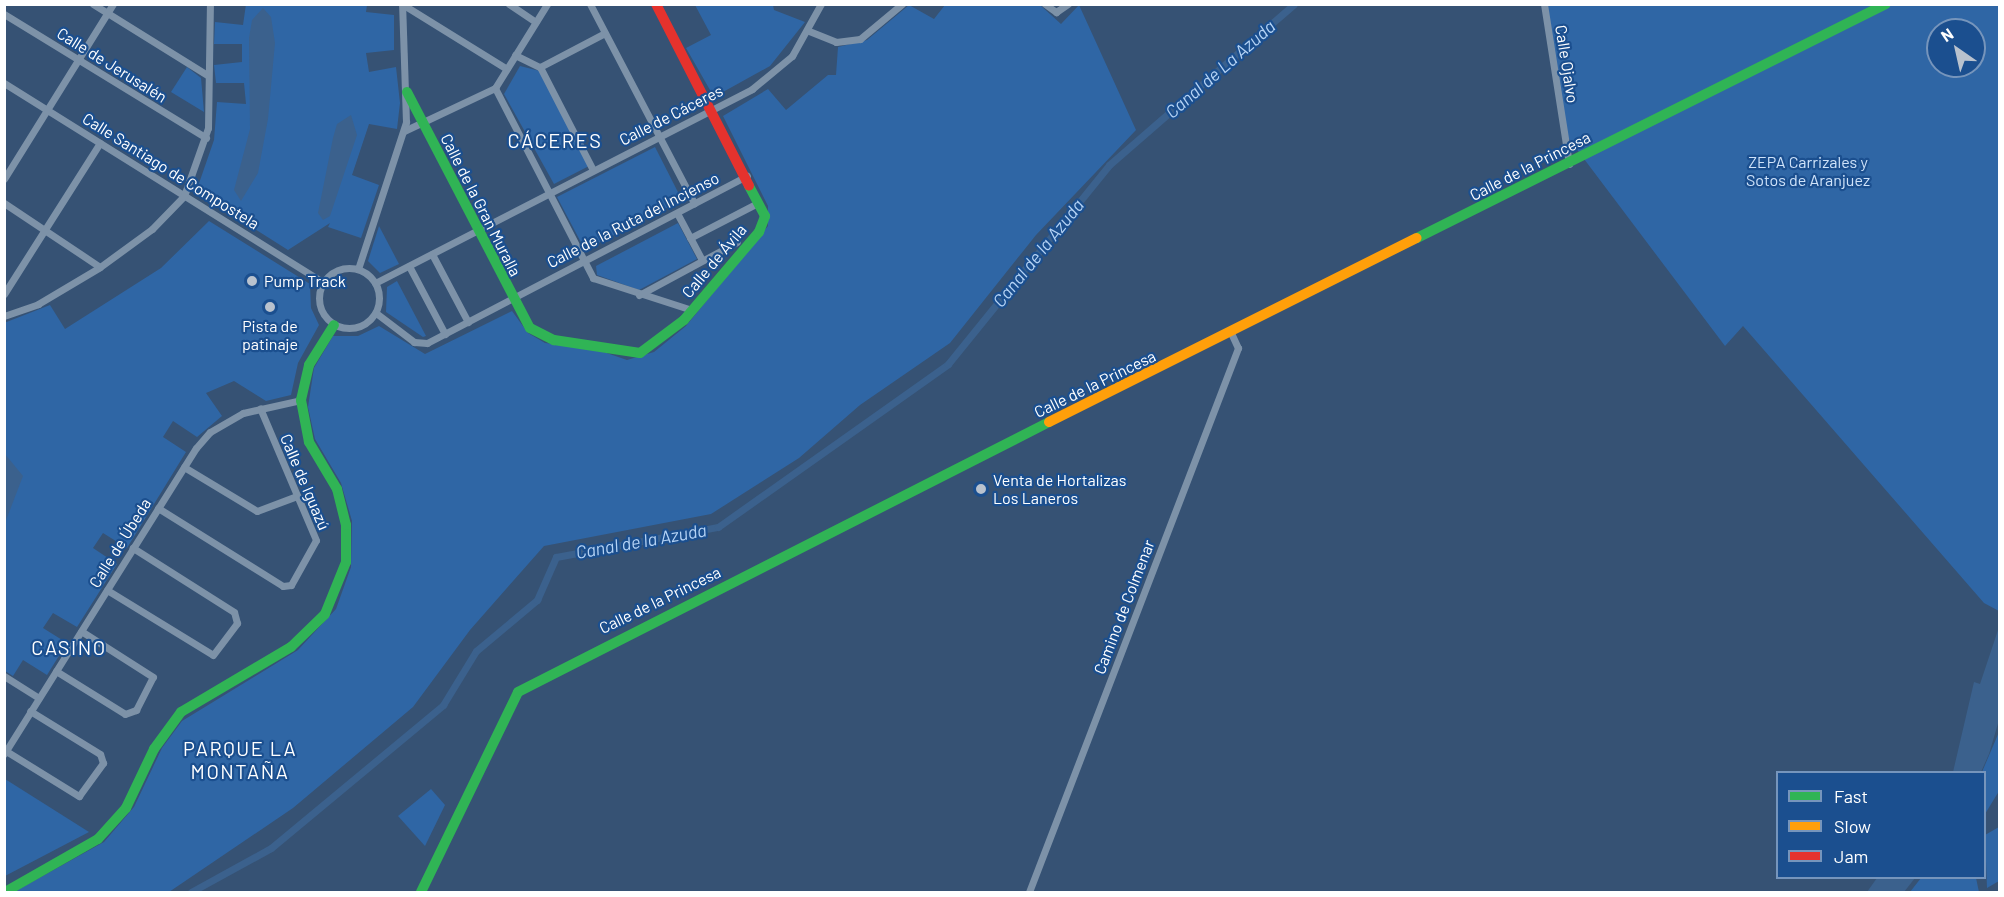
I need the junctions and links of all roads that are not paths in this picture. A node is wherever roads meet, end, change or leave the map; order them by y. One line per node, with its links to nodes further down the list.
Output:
1 (93, 4): 15 (street)
2 (113, 4): 15 (street)
3 (210, 4): 24 (street)
4 (402, 4): 23 (street); 27 (street)
5 (509, 4): 17 (street)
6 (547, 4): 17 (street)
7 (590, 4): 19 (street)
8 (656, 4): 28 (street, Calle de Ávila)
9 (821, 4): 18 (street, Calle de Cáceres)
10 (902, 4): 18 (street)
11 (1045, 4): 12 (street)
12 (1068, 4)
13 (1544, 4): 35 (street, Calle Ojalvo)
14 (1887, 4): 35 (street, Calle de la Princesa)
15 (108, 13): 21 (street); 24 (street)
16 (4, 14): 21 (street, Calle de Jerusalén)
17 (536, 22): 20 (street)
18 (809, 32): 28 (street, Calle de Cáceres)
19 (605, 33): 22 (street); 32 (street)
20 (516, 55): 22 (street); 23 (street)
21 (78, 60): 29 (street); 33 (street, Calle de Jerusalén)
22 (540, 67): 36 (street)
23 (507, 69): 26 (street)
24 (207, 75): 33 (street)
25 (4, 83): 29 (street, Calle Santiago de Compostela)
26 (495, 88): 30 (street); 39 (street)
27 (407, 92): 30 (street, Calle de la Gran Muralla); 31 (street)
28 (711, 109): 32 (street, Calle de Cáceres); 38 (street, Calle de Ávila)
29 (47, 110): 34 (street, Calle Santiago de Compostela); 37 (street)
30 (423, 126): 31 (street); 46 (street, Calle de la Gran Muralla)
31 (404, 131): 54 (street)
32 (658, 136): 36 (street, Calle de Cáceres); 42 (street)
33 (206, 138): 40 (street)
34 (100, 142): 40 (street, Calle Santiago de Compostela); 45 (street)
35 (1569, 164): 65 (street, Calle de la Princesa)
36 (594, 170): 39 (street, Calle de Cáceres)
37 (4, 179)
38 (749, 180): 42 (street, Calle de la Ruta del Incienso); 60 (street, Calle de Ávila)
39 (549, 194): 46 (street, Calle de Cáceres); 51 (street)
40 (183, 196): 53 (street); 55 (street, Calle Santiago de Compostela)
41 (4, 203): 45 (street)
42 (694, 203): 44 (street, Calle de la Ruta del Incienso)
43 (754, 205): 47 (street)
44 (676, 213): 47 (street); 51 (street, Calle de la Ruta del Incienso)
45 (46, 228): 53 (street); 57 (street)
46 (478, 230): 49 (street, Calle de Cáceres); 59 (street, Calle de la Gran Muralla)
47 (690, 238): 50 (street)
48 (737, 242): 50 (street)
49 (432, 254): 52 (street, Calle de Cáceres); 63 (street)
50 (702, 260): 58 (street)
51 (584, 261): 58 (street); 59 (street, Calle de la Ruta del Incienso)
52 (409, 266): 56 (street, Calle de Cáceres); 66 (street)
53 (100, 267): 62 (street)
54 (358, 269): 55 (street); 56 (street)
55 (323, 282): 64 (street)
56 (375, 283): 61 (street)
57 (4, 294)
58 (639, 295): 60 (street)
59 (513, 298): 60 (street, Calle de Ávila); 63 (street, Calle de la Ruta del Incienso)
60 (692, 310)
61 (376, 313): 64 (street); 66 (street, Calle de la Ruta del Incienso)
62 (4, 316)
63 (468, 322): 66 (street, Calle de la Ruta del Incienso)
64 (334, 325): 67 (street)
65 (1231, 333): 81 (street, Calle de la Princesa); 82 (street, Camino de Colmenar)
66 (445, 334)
67 (301, 400): 68 (street, Calle de Úbeda); 80 (street)
68 (260, 408): 69 (street, Calle de Úbeda); 70 (street, Calle de Iguazú)
69 (184, 466): 70 (street); 71 (street, Calle de Úbeda)
70 (297, 496): 71 (street, Calle de Iguazú)
71 (158, 508): 72 (street, Calle de Úbeda)
72 (133, 548): 73 (street, Calle de Úbeda); 73 (street)
73 (107, 590): 74 (street, Calle de Úbeda)
74 (81, 630): 75 (street, Calle de Úbeda); 75 (street)
75 (56, 670): 77 (street, Calle de Úbeda)
76 (4, 676): 77 (street)
77 (39, 698): 78 (street, Calle de Úbeda)
78 (30, 711): 79 (street, Calle de Úbeda); 79 (street)
79 (5, 752)
80 (6, 889)
81 (422, 892)
82 (1029, 892)

